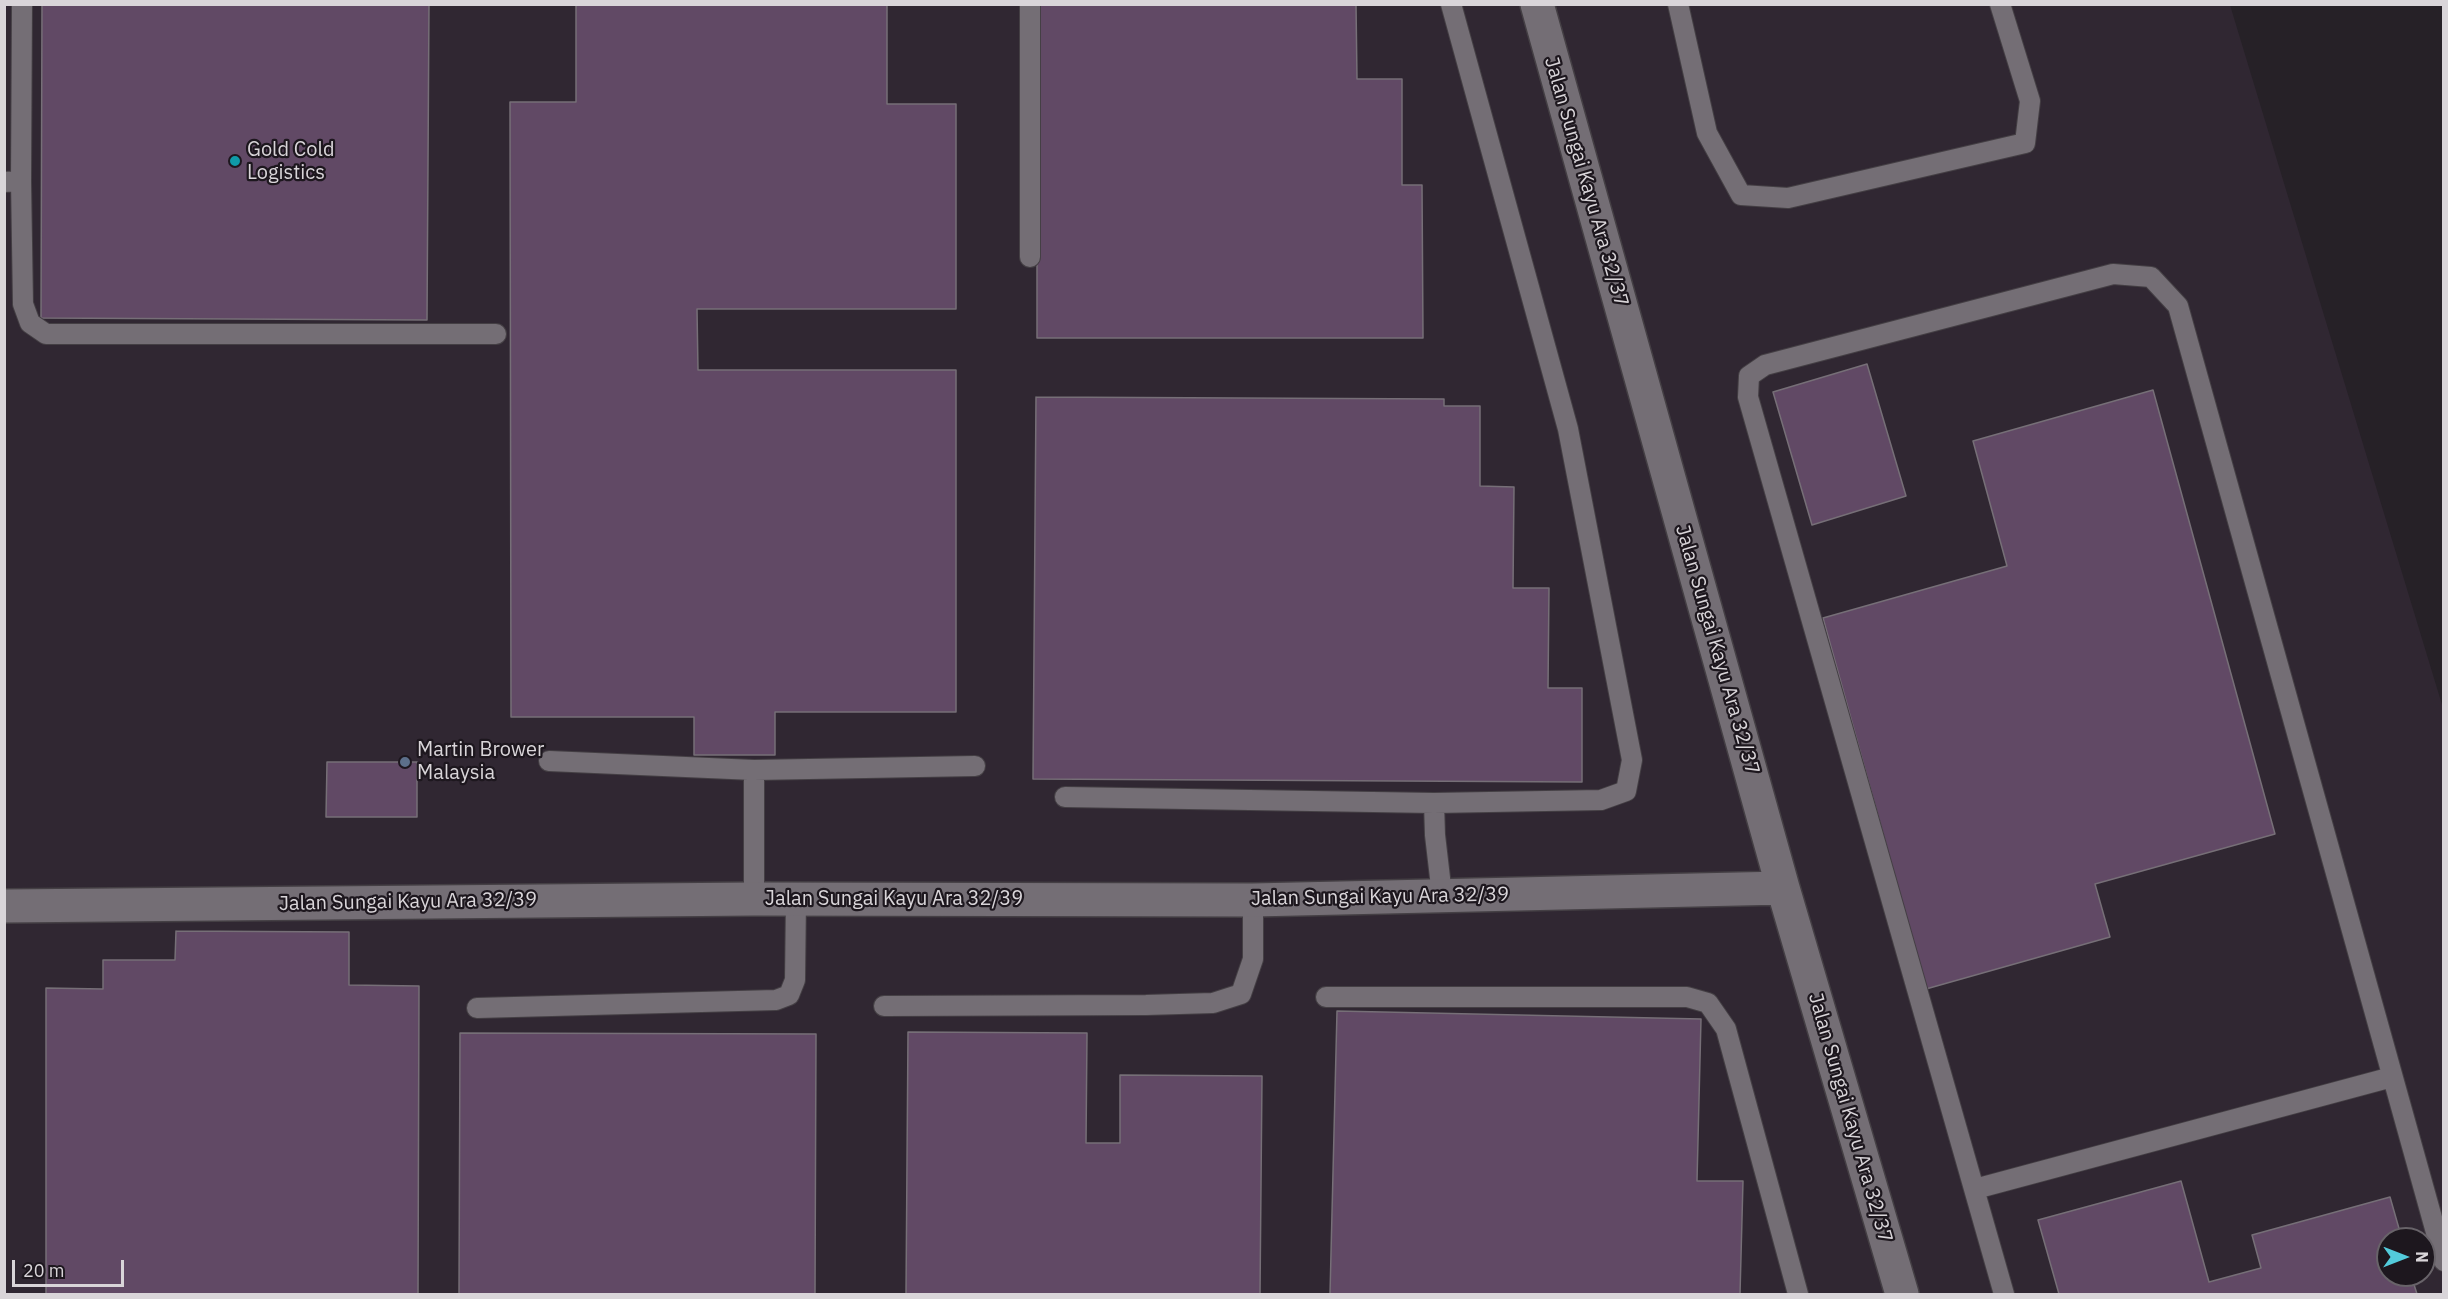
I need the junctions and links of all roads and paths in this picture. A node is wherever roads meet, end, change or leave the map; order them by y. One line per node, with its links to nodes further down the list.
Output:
1 (22, 4): 7 (lane)
2 (1030, 4): 8 (lane)
3 (1451, 4): 14 (lane)
4 (1537, 4): 15 (street, Jalan Sungai Kayu Ara 32/37)
5 (1678, 4): 6 (lane)
6 (2000, 4)
7 (13, 182): 9 (lane)
8 (1030, 256)
9 (496, 334)
10 (549, 761): 12 (lane)
11 (975, 766): 12 (lane)
12 (754, 770): 17 (lane)
13 (1065, 797): 14 (lane)
14 (1434, 803): 16 (lane)
15 (1783, 888): 16 (street, Jalan Sungai Kayu Ara 32/39); 28 (street, Jalan Sungai Kayu Ara 32/37)
16 (1442, 895): 19 (street, Jalan Sungai Kayu Ara 32/39)
17 (754, 899): 18 (street, Jalan Sungai Kayu Ara 32/39); 20 (street, Jalan Sungai Kayu Ara 32/39)
18 (796, 899): 19 (street, Jalan Sungai Kayu Ara 32/39); 23 (lane)
19 (1253, 900): 22 (lane)
20 (4, 906)
21 (1326, 997): 27 (lane)
22 (885, 1006)
23 (477, 1008)
24 (2392, 1077): 25 (lane); 25 (lane); 26 (lane)
25 (1975, 1189): 29 (lane)
26 (2444, 1261)
27 (1798, 1294)
28 (1902, 1294)
29 (2004, 1294)

